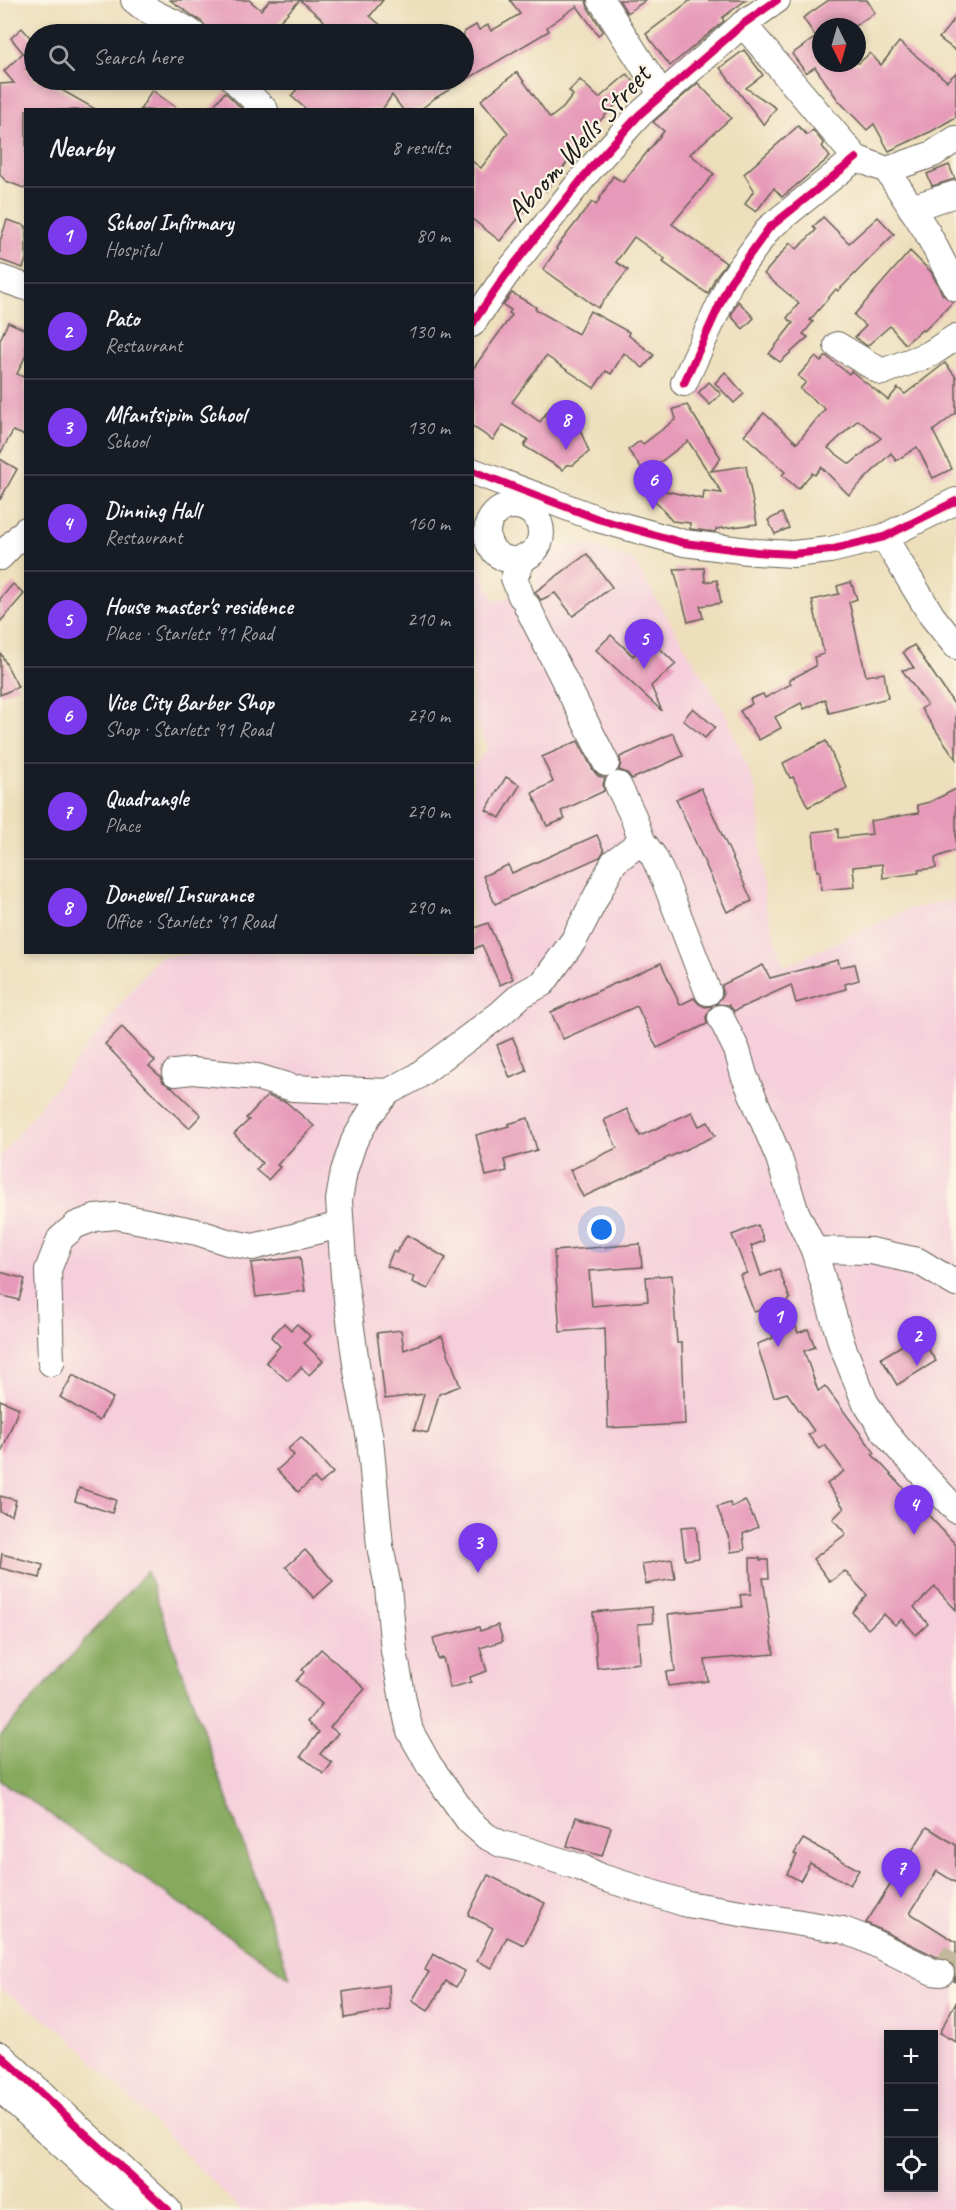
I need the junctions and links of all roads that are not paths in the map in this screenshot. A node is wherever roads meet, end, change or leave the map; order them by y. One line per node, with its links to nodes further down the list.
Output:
1 (134, 0): 4 (street)
2 (601, 0): 7 (street)
3 (777, 0): 5 (street, Aboom Wells Street)
4 (177, 24)
5 (743, 24): 7 (street, Aboom Wells Street); 10 (street)
6 (244, 90): 8 (street)
7 (662, 94): 17 (street, Aboom Wells Street)
8 (263, 108)
9 (956, 139): 11 (street)
10 (856, 158): 11 (street); 20 (street)
11 (887, 170): 13 (street)
12 (956, 194): 13 (street)
13 (911, 208): 16 (street)
14 (0, 278): 15 (street)
15 (24, 286)
16 (956, 288)
17 (474, 321)
18 (956, 337): 19 (street)
19 (837, 345)
20 (684, 382)
21 (479, 473): 23 (street); 24 (street)
22 (956, 501): 27 (street)
23 (571, 508): 25 (street); 27 (street)
24 (496, 512): 25 (street); 29 (street)
25 (541, 531): 29 (street)
26 (24, 532): 28 (street)
27 (884, 537): 30 (street)
28 (0, 557)
29 (517, 579): 31 (street)
30 (956, 646)
31 (642, 841): 32 (street); 35 (street)
32 (708, 992)
33 (721, 1018): 37 (street)
34 (175, 1073): 35 (street)
35 (388, 1092): 36 (street)
36 (340, 1226): 39 (street); 41 (street)
37 (814, 1250): 38 (street); 40 (street)
38 (956, 1284)
39 (51, 1363)
40 (956, 1510)
41 (941, 1973)
42 (0, 2055): 45 (street)
43 (0, 2088): 44 (street)
44 (133, 2210)
45 (168, 2210)

